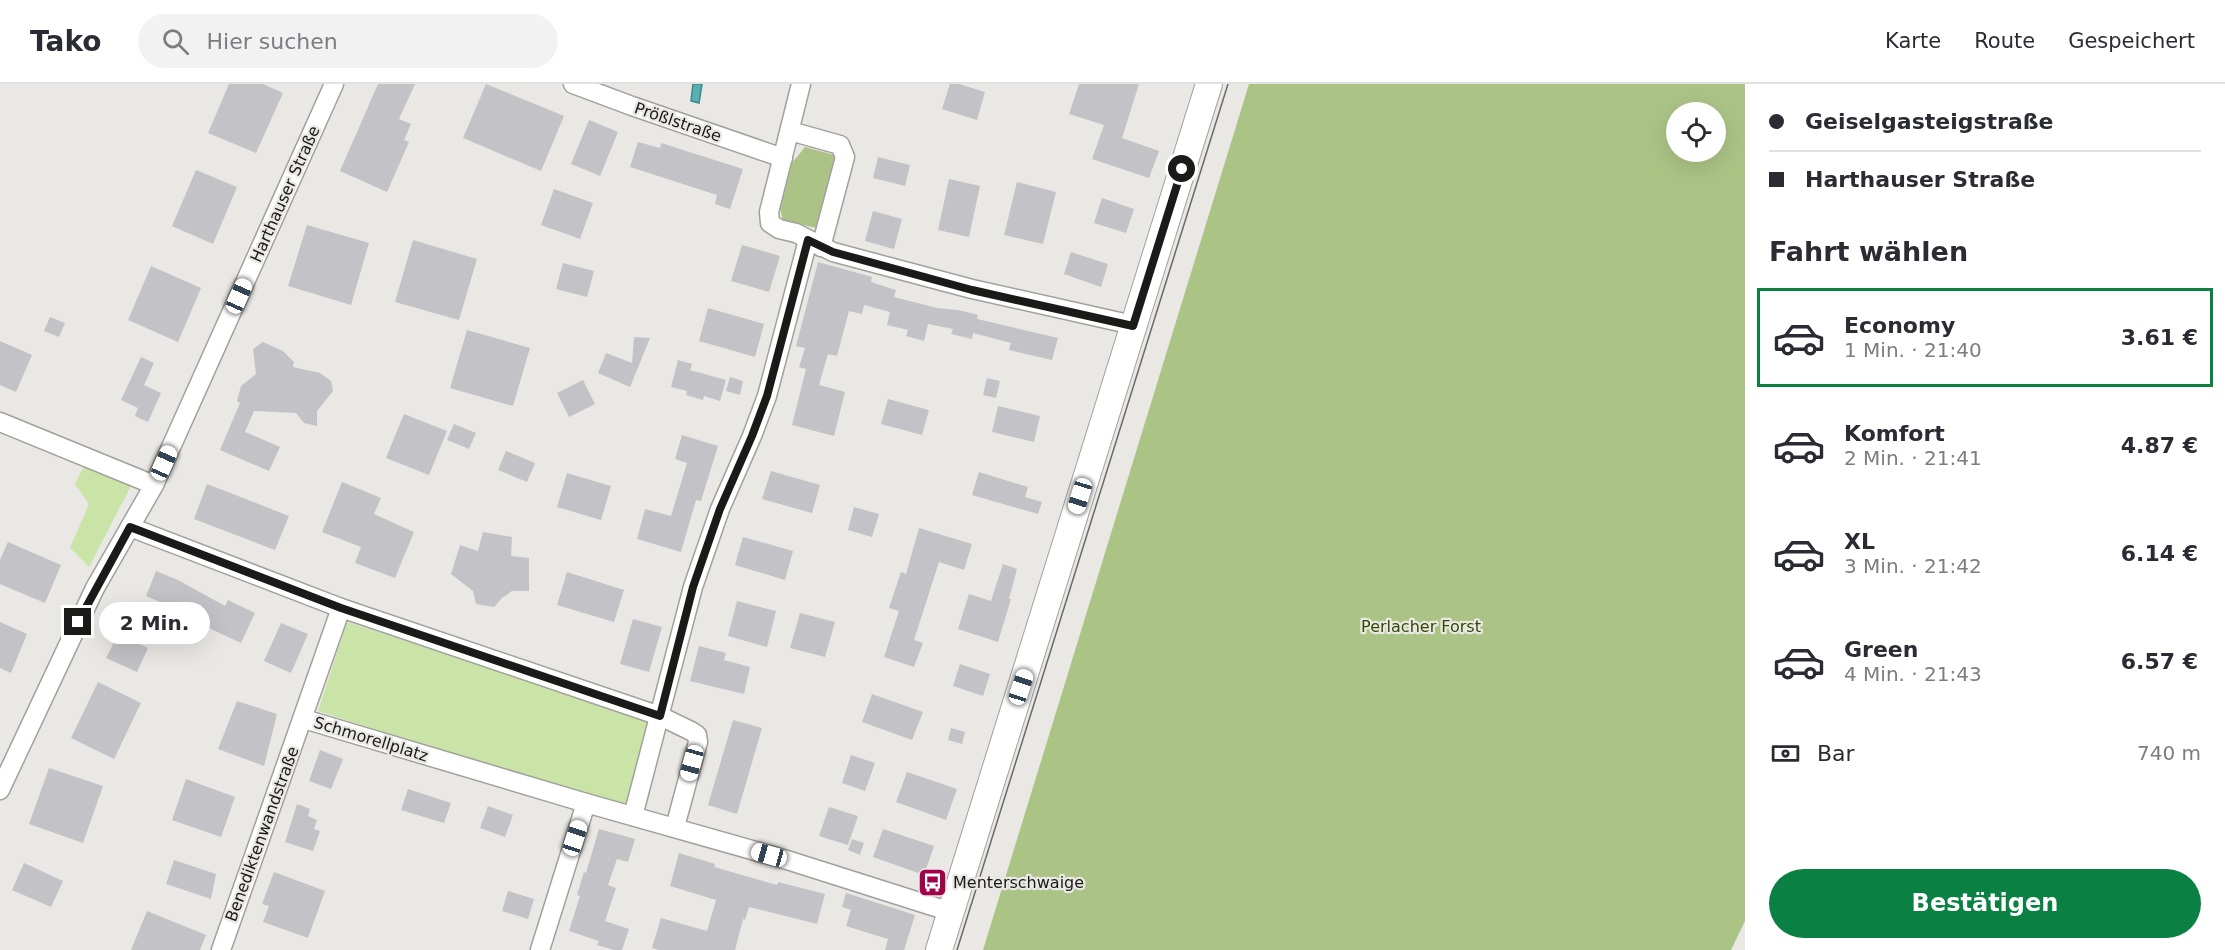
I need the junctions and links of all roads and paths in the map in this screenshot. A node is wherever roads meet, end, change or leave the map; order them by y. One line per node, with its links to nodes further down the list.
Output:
1 (334, 84): 10 (street, Harthauser Straße)
2 (573, 84): 6 (street, Prößlstraße)
3 (801, 84): 5 (street)
4 (1209, 84): 8 (main road)
5 (790, 131): 6 (street); 7 (street)
6 (783, 158): 7 (street)
7 (815, 243): 8 (street); 13 (street)
8 (1133, 326): 19 (main road)
9 (0, 422): 10 (street)
10 (154, 485): 11 (street, Harthauser Straße)
11 (130, 527): 12 (street); 15 (street, Harthauser Straße)
12 (341, 608): 13 (street); 14 (street, Schmorellplatz)
13 (660, 716): 17 (street); 18 (street)
14 (304, 719): 16 (street, Schmorellplatz); 20 (street, Benediktenwandstraße)
15 (0, 790)
16 (586, 803): 17 (street, Schmorellplatz); 21 (street)
17 (633, 816): 18 (street, Schmorellplatz)
18 (675, 827): 19 (street, Schmorellplatz)
19 (951, 912): 22 (main road)
20 (221, 950)
21 (540, 950)
22 (939, 950)

